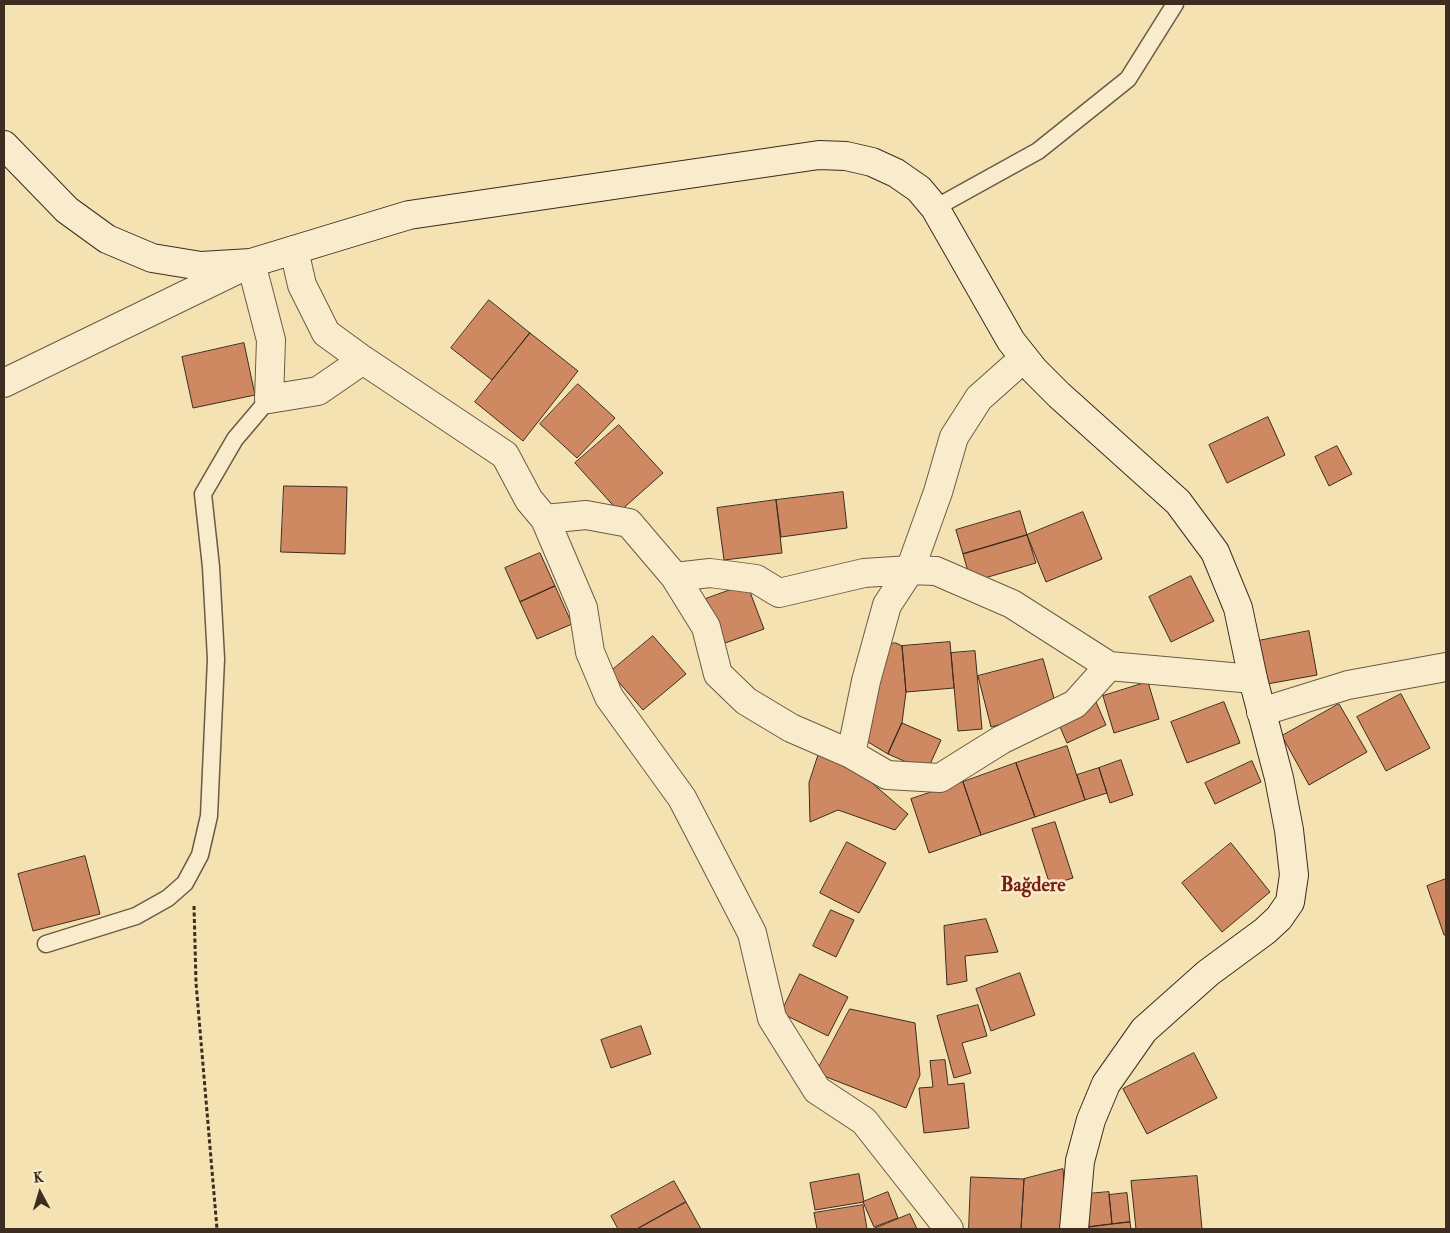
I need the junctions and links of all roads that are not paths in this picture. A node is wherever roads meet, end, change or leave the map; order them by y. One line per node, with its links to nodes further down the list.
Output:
1 (1176, 4): 3 (lane)
2 (4, 145): 5 (street)
3 (935, 208): 4 (street); 6 (street)
4 (294, 250): 5 (street); 7 (street)
5 (250, 263): 8 (street); 9 (street)
6 (1024, 358): 11 (street); 15 (street)
7 (363, 360): 9 (street); 10 (street)
8 (4, 383)
9 (269, 399): 18 (lane)
10 (545, 519): 12 (street); 19 (street)
11 (910, 570): 12 (street); 13 (street); 17 (street)
12 (675, 577): 17 (street)
13 (1109, 666): 15 (street); 17 (street)
14 (1446, 667): 16 (street)
15 (1253, 679): 16 (street)
16 (1261, 712): 20 (street)
17 (851, 754)
18 (46, 944)
19 (949, 1229)
20 (1074, 1229)

